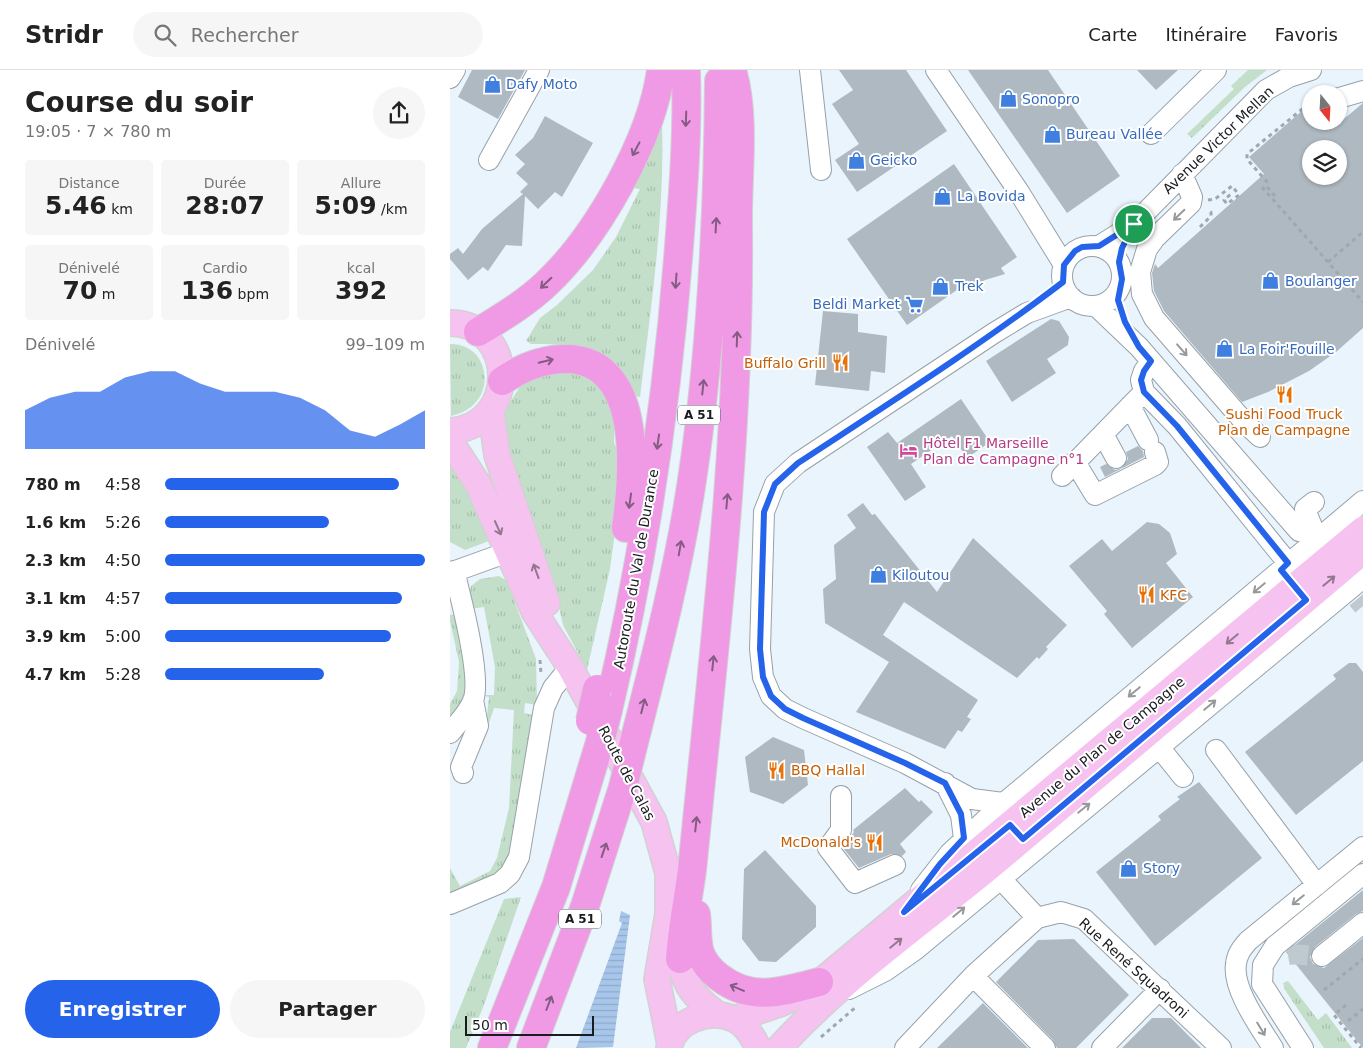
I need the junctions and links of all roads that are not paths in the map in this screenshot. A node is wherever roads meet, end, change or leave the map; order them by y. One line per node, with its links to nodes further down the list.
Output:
1 (455, 70): 12 (street)
2 (539, 70): 16 (street)
3 (661, 70): 27 (highway, one-way to 27)
4 (686, 70): 49 (highway, Autoroute du Val de Durance / A 51, one-way to 49)
5 (719, 70): 80 (highway, A 51, one-way to 5, bridge)
6 (732, 70): 61 (highway, one-way to 6)
7 (810, 70): 17 (street)
8 (936, 70): 19 (street)
9 (1216, 70): 15 (street)
10 (1311, 70): 11 (street, Avenue Victor Mellan)
11 (1286, 73): 18 (street, Avenue Victor Mellan)
12 (450, 78)
13 (1363, 91): 14 (street)
14 (1348, 95)
15 (1151, 134)
16 (489, 160)
17 (821, 170)
18 (1182, 174): 20 (street, Avenue Victor Mellan); 34 (street, one-way to 34)
19 (1019, 192): 21 (street); 23 (street)
20 (1134, 224): 21 (street, Avenue Victor Mellan); 22 (street, Avenue Victor Mellan)
21 (1091, 247): 22 (street); 23 (street)
22 (1119, 262): 24 (street)
23 (1066, 281): 25 (street); 55 (street)
24 (1120, 288): 25 (street); 28 (street)
25 (1096, 306): 28 (street)
26 (450, 323): 27 (main road)
27 (478, 332): 29 (main road)
28 (1145, 354): 30 (street); 40 (street)
29 (502, 381): 31 (main road); 49 (highway, one-way to 49)
30 (1137, 399): 33 (street); 36 (street); 46 (street)
31 (490, 410): 32 (main road); 47 (main road, Route de Calas, one-way to 31)
32 (450, 431)
33 (1103, 434): 36 (street); 36 (street)
34 (1260, 437)
35 (450, 441): 42 (main road, Route de Calas, one-way to 42)
36 (1123, 469)
37 (1363, 501): 41 (street)
38 (1314, 502): 41 (street)
39 (1363, 529): 46 (main road, Avenue du Plan de Campagne)
40 (1299, 531)
41 (1317, 539): 46 (street)
42 (508, 552): 44 (street); 47 (main road, Route de Calas)
43 (1363, 552): 46 (main road, Avenue du Plan de Campagne, one-way to 43)
44 (452, 572): 48 (street)
45 (1363, 578): 46 (street)
46 (1302, 592): 51 (street, one-way to 46); 57 (main road, Avenue du Plan de Campagne); 57 (street, one-way to 57)
47 (570, 667): 65 (street); 67 (main road, Route de Calas)
48 (474, 700): 50 (street); 53 (street)
49 (599, 716): 79 (highway, Autoroute du Val de Durance / A 51)
50 (450, 733)
51 (1159, 748): 54 (street); 57 (street, one-way to 51)
52 (1216, 750): 64 (street)
53 (463, 773)
54 (1183, 777)
55 (945, 783): 57 (street); 58 (street)
56 (842, 796): 60 (street)
57 (1018, 831): 58 (street); 63 (street); 66 (main road, Avenue du Plan de Campagne); 75 (main road, Avenue du Plan de Campagne, one-way to 57)
58 (964, 838): 66 (street)
59 (1363, 847): 64 (street)
60 (895, 865)
61 (691, 873): 72 (highway); 75 (highway, one-way to 61)
62 (1363, 874): 76 (street)
63 (1000, 878): 68 (street); 75 (street, one-way to 63)
64 (1317, 885): 87 (street, one-way to 87)
65 (450, 904)
66 (904, 912): 75 (main road, Avenue du Plan de Campagne)
67 (668, 914): 72 (main road, Route de Calas); 78 (main road, Route de Calas)
68 (1037, 918): 73 (street, Rue René Squadroni); 74 (street, Rue René Squadroni)
69 (1363, 923): 71 (street)
70 (1288, 955): 76 (street)
71 (1322, 956)
72 (680, 959): 77 (main road, Route de Calas)
73 (974, 976): 83 (street, Rue René Squadroni); 84 (street)
74 (1160, 989): 85 (street); 86 (street, Rue René Squadroni)
75 (826, 990): 77 (main road, Avenue du Plan de Campagne); 82 (main road, Avenue du Plan de Campagne)
76 (1280, 1011): 88 (street)
77 (726, 1017): 78 (main road, Avenue du Plan de Campagne); 81 (main road, Route de Calas)
78 (669, 1046)
79 (492, 1048)
80 (531, 1048)
81 (758, 1048)
82 (779, 1048)
83 (905, 1048)
84 (1045, 1048)
85 (1102, 1048)
86 (1221, 1048)
87 (1273, 1048)
88 (1303, 1048)

